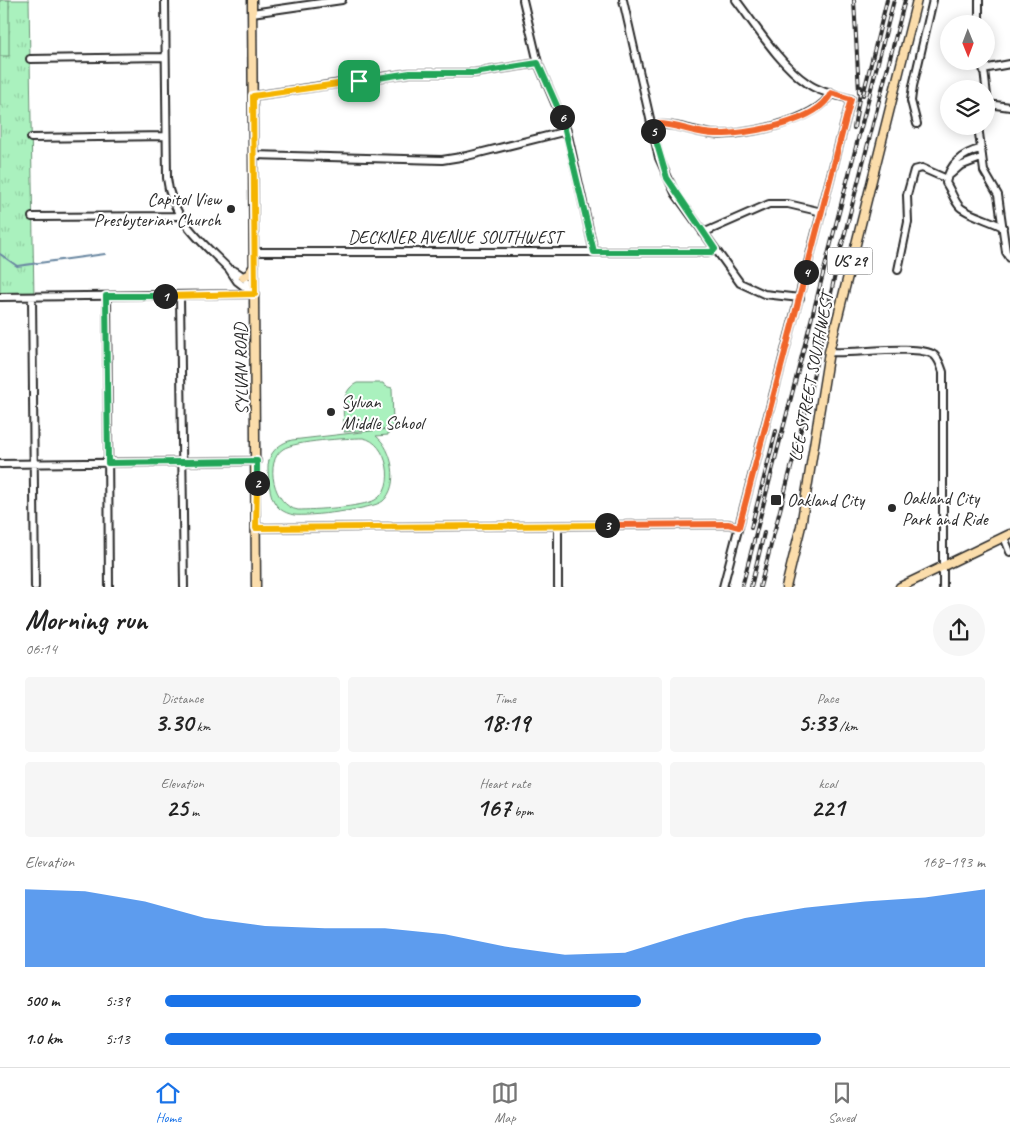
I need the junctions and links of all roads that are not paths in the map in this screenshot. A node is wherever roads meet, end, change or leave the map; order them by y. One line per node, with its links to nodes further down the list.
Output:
1 (165, 0): 12 (street)
2 (252, 0): 10 (main road, SYLVAN ROAD)
3 (342, 0): 10 (street)
4 (523, 0): 14 (street)
5 (623, 0): 22 (street)
6 (736, 0): 17 (street)
7 (916, 0): 52 (main road, LEE STREET SOUTHWEST / US 29)
8 (933, 0): 21 (street)
9 (979, 0): 11 (street)
10 (252, 13): 18 (main road, SYLVAN ROAD)
11 (979, 15)
12 (166, 57): 13 (street); 25 (street)
13 (30, 59)
14 (538, 63): 18 (street); 23 (street)
15 (1010, 64): 16 (street)
16 (995, 65)
17 (831, 93): 22 (street); 31 (street)
18 (253, 96): 28 (main road, SYLVAN ROAD)
19 (995, 105): 20 (street)
20 (1010, 107)
21 (916, 124)
22 (652, 126): 37 (street)
23 (567, 131): 28 (street); 40 (street)
24 (979, 135): 27 (street)
25 (166, 136): 26 (street); 34 (street)
26 (31, 138)
27 (980, 149): 29 (street); 30 (street)
28 (253, 155): 39 (main road, SYLVAN ROAD)
29 (981, 158): 30 (street); 33 (street)
30 (947, 179): 36 (street); 43 (street)
31 (822, 212): 37 (street); 51 (street)
32 (1010, 214): 33 (street)
33 (1002, 215): 36 (street)
34 (179, 216): 35 (street); 44 (street)
35 (32, 217)
36 (1003, 227): 41 (street)
37 (704, 233): 38 (street)
38 (715, 249): 40 (street, DECKNER AVENUE SOUTHWEST); 51 (street)
39 (254, 252): 40 (street, DECKNER AVENUE SOUTHWEST); 42 (main road, SYLVAN ROAD)
40 (594, 252)
41 (1010, 258)
42 (254, 264): 44 (main road); 45 (main road, SYLVAN ROAD)
43 (898, 270)
44 (239, 278): 45 (street); 46 (street)
45 (255, 294): 46 (street); 53 (main road, SYLVAN ROAD)
46 (230, 295): 48 (street)
47 (106, 296): 48 (street); 49 (street); 55 (street)
48 (180, 296): 54 (street)
49 (32, 297): 50 (street); 57 (street)
50 (0, 298)
51 (800, 298): 59 (street)
52 (829, 352): 63 (street); 64 (main road, LEE STREET SOUTHWEST / US 29)
53 (257, 461): 54 (street); 60 (main road, SYLVAN ROAD)
54 (183, 462): 55 (street); 67 (street)
55 (108, 463): 57 (street); 66 (street)
56 (0, 464): 57 (street)
57 (33, 464): 65 (street)
58 (558, 526): 59 (street); 60 (street); 69 (street)
59 (739, 527): 70 (street)
60 (256, 528): 68 (main road, SYLVAN ROAD)
61 (1007, 535): 62 (street); 63 (main road)
62 (1010, 552)
63 (943, 566): 71 (main road); 72 (street)
64 (787, 586)
65 (35, 587)
66 (109, 587)
67 (184, 587)
68 (256, 587)
69 (558, 587)
70 (723, 587)
71 (900, 587)
72 (943, 587)

